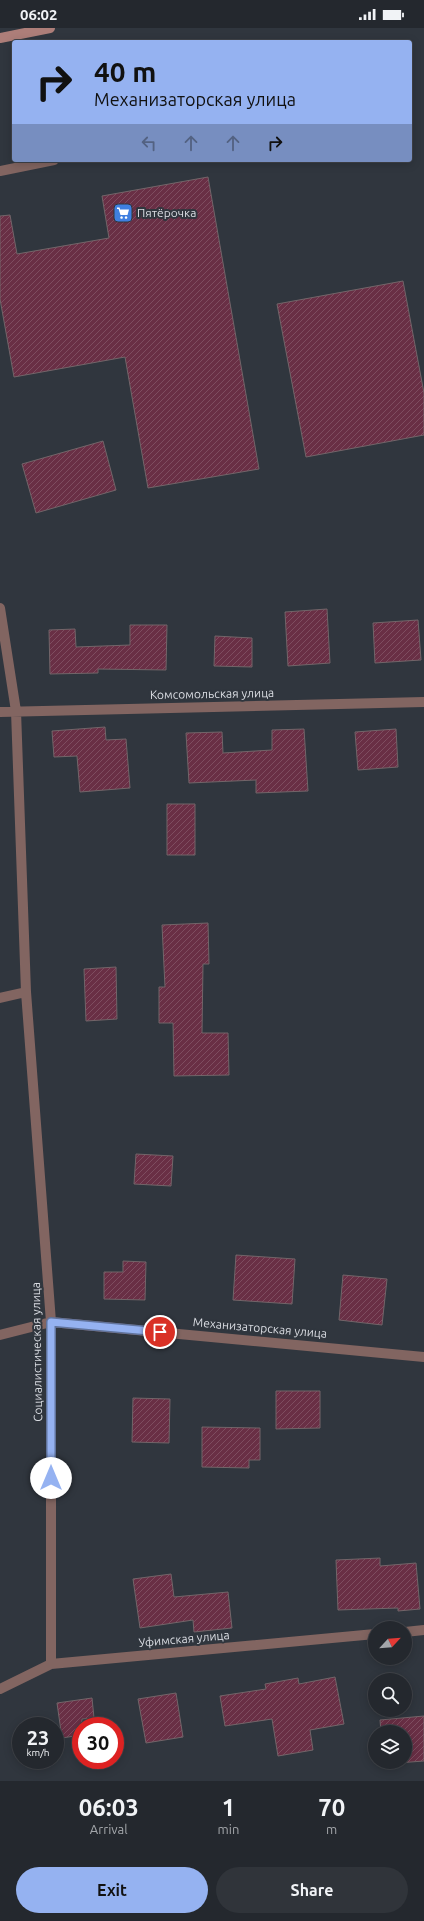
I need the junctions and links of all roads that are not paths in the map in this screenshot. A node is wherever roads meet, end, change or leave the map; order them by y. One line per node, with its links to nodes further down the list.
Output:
1 (50, 28): 2 (main road)
2 (0, 38)
3 (44, 162): 4 (street)
4 (0, 171)
5 (0, 608): 7 (street, Социалистическая улица)
6 (424, 702): 7 (street, Комсомольская улица)
7 (16, 711): 8 (street, Комсомольская улица); 9 (street, Социалистическая улица)
8 (0, 712)
9 (26, 992): 10 (street); 11 (street, Социалистическая улица)
10 (0, 998)
11 (51, 1322): 12 (street, Механизаторская улица); 13 (street, Механизаторская улица); 17 (street, Социалистическая улица)
12 (0, 1335)
13 (424, 1357)
14 (424, 1630): 15 (street)
15 (412, 1631)
16 (368, 1635): 17 (street, Уфимская улица)
17 (52, 1664): 18 (street, Уфимская улица)
18 (0, 1689)

